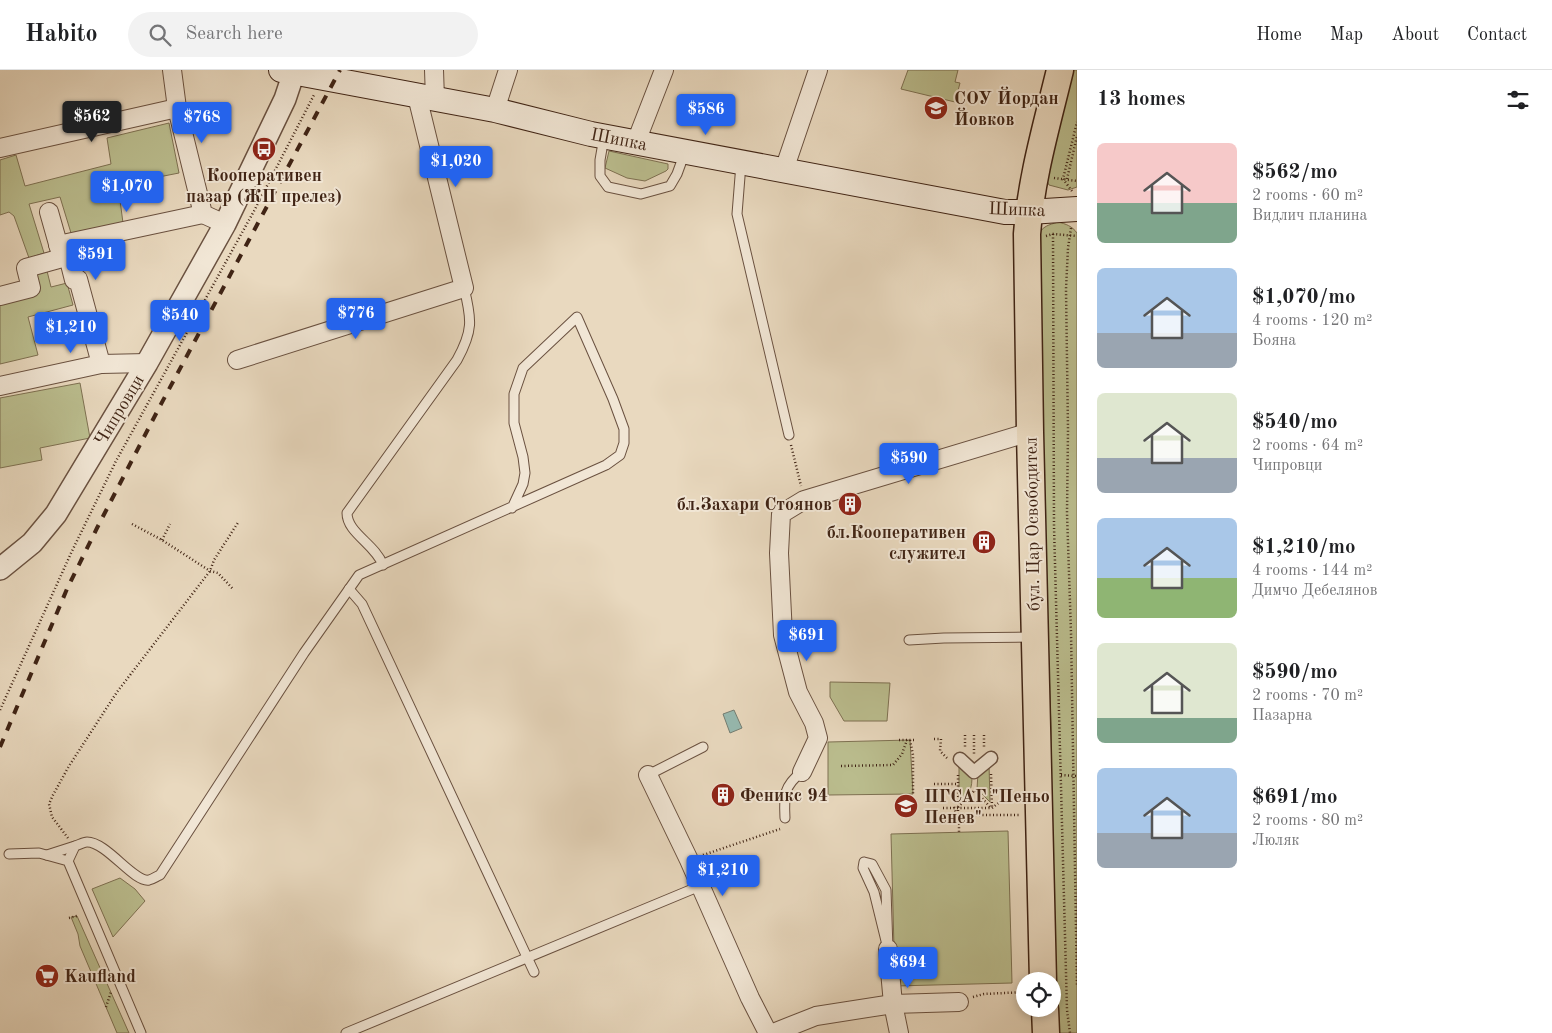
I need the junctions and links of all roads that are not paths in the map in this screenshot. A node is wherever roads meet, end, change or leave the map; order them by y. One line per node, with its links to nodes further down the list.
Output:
1 (172, 70): 9 (street)
2 (434, 70): 8 (street)
3 (508, 70): 10 (street)
4 (664, 70): 12 (street)
5 (818, 70): 16 (street)
6 (1060, 70): 19 (main road, бул. Цар Освободител)
7 (290, 71): 8 (main road, Шипка); 21 (street, Чипровци)
8 (426, 97): 10 (main road, Шипка); 23 (street)
9 (177, 108): 13 (street); 20 (street)
10 (495, 110): 11 (main road, Шипка)
11 (604, 136): 12 (main road, Шипка); 14 (lane)
12 (636, 142): 14 (main road, Шипка)
13 (0, 148)
14 (685, 152): 15 (main road, Шипка)
15 (741, 162): 16 (main road, Шипка); 30 (lane)
16 (784, 170): 19 (main road, Шипка)
17 (1074, 211): 19 (main road, Шипка)
18 (49, 212): 22 (street)
19 (1029, 212): 29 (main road, бул. Цар Освободител)
20 (203, 214): 21 (street); 22 (street)
21 (225, 224): 26 (street, Чипровци)
22 (60, 251): 24 (street); 27 (street)
23 (464, 288): 25 (street); 32 (lane)
24 (0, 296)
25 (238, 360)
26 (147, 363): 27 (street); 33 (street, Чипровци)
27 (101, 364): 28 (street)
28 (0, 386)
29 (1030, 432): 35 (main road, бул. Цар Освободител); 40 (street)
30 (789, 435)
31 (512, 508): 31 (lane); 32 (lane)
32 (383, 564): 34 (lane)
33 (0, 569)
34 (349, 589): 43 (lane); 49 (lane)
35 (1034, 637): 36 (lane); 51 (main road, бул. Цар Освободител)
36 (909, 640)
37 (703, 746): 41 (lane)
38 (991, 758): 39 (street)
39 (960, 759)
40 (802, 772): 42 (lane)
41 (648, 775): 47 (street)
42 (785, 823)
43 (75, 846): 45 (lane); 46 (lane)
44 (8, 854): 45 (lane)
45 (47, 855): 46 (lane)
46 (68, 861): 55 (lane)
47 (700, 886): 49 (lane); 57 (street)
48 (888, 949): 48 (lane); 53 (street)
49 (528, 957): 50 (lane); 56 (lane)
50 (534, 972)
51 (1043, 972)
52 (959, 1002): 53 (street)
53 (893, 1004): 58 (street); 59 (street)
54 (1045, 1017): 60 (main road)
55 (141, 1033)
56 (346, 1033)
57 (768, 1033)
58 (773, 1033)
59 (899, 1033)
60 (1046, 1033)

